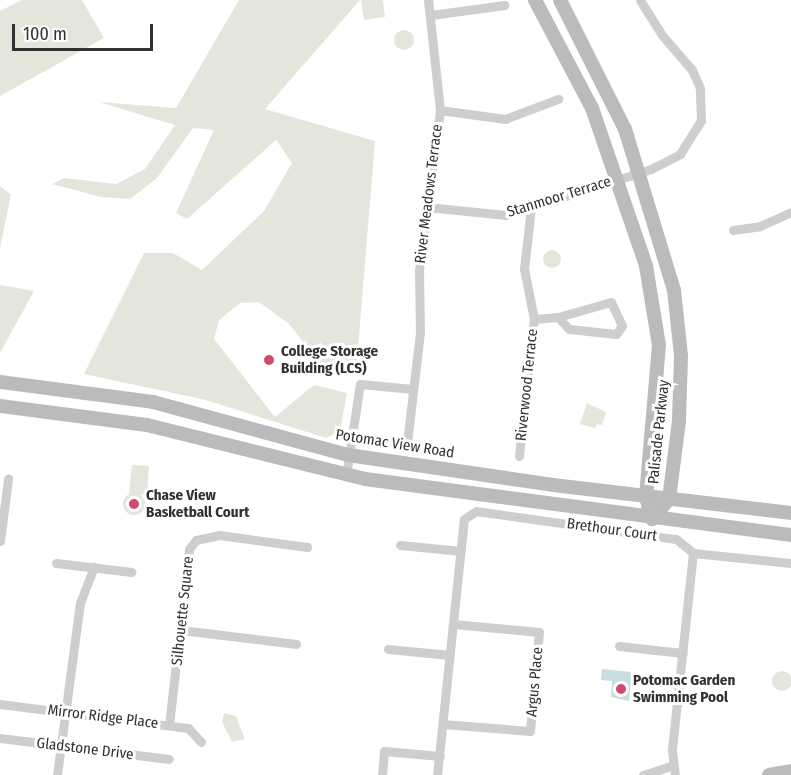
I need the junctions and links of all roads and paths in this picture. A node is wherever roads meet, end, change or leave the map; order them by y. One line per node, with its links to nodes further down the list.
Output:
1 (428, 0): 6 (street, River Meadows Terrace)
2 (535, 0): 10 (main road, Palisade Parkway)
3 (560, 0): 9 (main road, Palisade Parkway)
4 (640, 0): 9 (street, Stanmoor Terrace)
5 (504, 5): 6 (street)
6 (431, 15): 8 (street, River Meadows Terrace)
7 (558, 99): 8 (street)
8 (440, 110): 11 (street, River Meadows Terrace)
9 (640, 172): 10 (street, Stanmoor Terrace); 26 (main road, Palisade Parkway)
10 (619, 179): 12 (street, Stanmoor Terrace); 25 (main road, Palisade Parkway)
11 (427, 207): 12 (street, Stanmoor Terrace); 18 (street, River Meadows Terrace)
12 (531, 208): 16 (street, Riverwood Terrace)
13 (791, 212): 14 (street)
14 (733, 230)
15 (558, 317): 15 (street); 16 (street)
16 (534, 319): 22 (street, Riverwood Terrace)
17 (0, 382): 21 (main road, Potomac View Road)
18 (413, 389): 20 (street, River Meadows Terrace); 21 (street)
19 (0, 406): 23 (main road)
20 (407, 443)
21 (348, 454): 23 (street); 25 (main road, Potomac View Road)
22 (519, 456)
23 (346, 475): 28 (main road)
24 (8, 479): 30 (street)
25 (646, 496): 26 (main road, Potomac View Road); 28 (main road, Palisade Parkway)
26 (669, 500): 27 (main road, Potomac View Road); 28 (main road, Palisade Parkway)
27 (791, 513)
28 (652, 519): 29 (main road)
29 (791, 535)
30 (0, 541)
31 (400, 545): 33 (street)
32 (307, 547): 40 (street, Silhouette Square)
33 (461, 551): 34 (street, Brethour Court); 39 (street, Brethour Court)
34 (693, 553): 36 (street, Brethour Court); 44 (street)
35 (56, 563): 37 (street)
36 (791, 563)
37 (94, 567): 38 (street); 47 (street)
38 (131, 572)
39 (453, 624): 45 (street, Brethour Court); 48 (street, Argus Place)
40 (181, 630): 41 (street); 49 (street, Silhouette Square)
41 (296, 644)
42 (619, 646): 44 (street)
43 (388, 650): 45 (street)
44 (682, 653): 55 (street)
45 (450, 655): 48 (street, Brethour Court)
46 (0, 704): 47 (street, Mirror Ridge Place)
47 (64, 712): 49 (street, Mirror Ridge Place); 52 (street)
48 (443, 724): 53 (street, Brethour Court)
49 (169, 725): 51 (street, Mirror Ridge Place)
50 (0, 738): 52 (street, Gladstone Drive)
51 (201, 742)
52 (60, 746): 54 (street, Gladstone Drive); 57 (street)
53 (440, 756): 58 (street); 59 (street, Brethour Court)
54 (169, 759)
55 (674, 770): 60 (street)
56 (791, 771): 61 (main road)
57 (57, 775)
58 (382, 775)
59 (437, 775)
60 (643, 775)
61 (769, 775)

